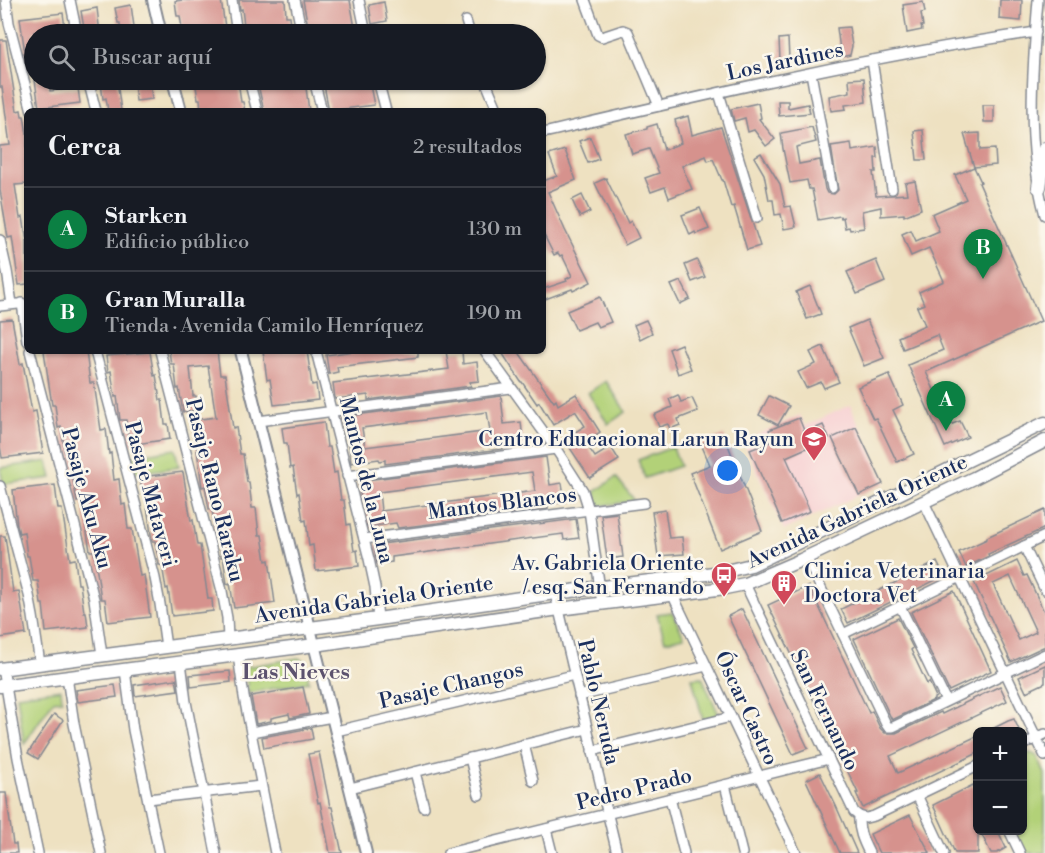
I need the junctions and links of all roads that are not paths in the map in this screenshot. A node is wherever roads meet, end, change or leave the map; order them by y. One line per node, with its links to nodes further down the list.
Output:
1 (6, 0): 19 (street)
2 (70, 0): 10 (street)
3 (153, 0): 11 (street)
4 (232, 0): 12 (street)
5 (295, 0): 13 (street)
6 (359, 0): 14 (street)
7 (585, 0): 28 (street)
8 (1038, 0): 16 (street)
9 (466, 21): 15 (street)
10 (74, 24)
11 (159, 24)
12 (236, 24)
13 (300, 24)
14 (364, 24)
15 (467, 24)
16 (1035, 32): 17 (street, Los Jardines); 38 (street)
17 (872, 60): 18 (street, Los Jardines); 40 (street)
18 (811, 73): 27 (street, Los Jardines); 39 (street)
19 (24, 80)
20 (27, 90): 29 (street)
21 (91, 90): 30 (street)
22 (176, 90): 31 (street)
23 (252, 90): 32 (street)
24 (317, 90): 33 (street)
25 (381, 90): 34 (street)
26 (489, 90): 35 (street)
27 (719, 93): 28 (street, Los Jardines); 42 (street)
28 (659, 106): 36 (street, Los Jardines)
29 (31, 108)
30 (95, 108)
31 (180, 108)
32 (256, 108)
33 (321, 108)
34 (385, 108)
35 (497, 108)
36 (546, 132)
37 (1045, 149): 38 (main road)
38 (1039, 187): 41 (street)
39 (832, 188)
40 (892, 189)
41 (1045, 215)
42 (757, 218)
43 (0, 240): 44 (street)
44 (20, 303): 45 (street); 46 (street)
45 (0, 306)
46 (24, 325)
47 (31, 354): 86 (street, Pasaje Aku Aku)
48 (96, 354): 83 (street, Pasaje Mataveri)
49 (161, 354): 81 (street, Pasaje Rano Raraku)
50 (242, 354): 55 (street)
51 (317, 354): 54 (street, Mantos de la Luna)
52 (487, 354): 53 (street)
53 (511, 388): 54 (street); 58 (street)
54 (331, 411): 55 (street); 59 (street, Mantos de la Luna)
55 (258, 421): 79 (street)
56 (1045, 423): 69 (main road, Avenida Gabriela Oriente)
57 (1045, 441): 61 (main road, Avenida Gabriela Oriente)
58 (556, 449): 59 (street); 63 (street)
59 (347, 476): 65 (street, Mantos de la Luna)
60 (0, 486): 88 (street)
61 (924, 502): 67 (main road, Avenida Gabriela Oriente); 68 (street)
62 (644, 503): 63 (street, Mantos Blancos)
63 (589, 510): 65 (street, Mantos Blancos); 71 (street)
64 (1045, 536): 66 (street)
65 (364, 539): 78 (street, Mantos de la Luna)
66 (1024, 546): 68 (street); 72 (street)
67 (806, 557): 70 (main road, Avenida Gabriela Oriente); 80 (street)
68 (960, 578): 76 (street); 92 (street)
69 (665, 579): 71 (main road, Avenida Gabriela Oriente); 74 (street, Óscar Castro)
70 (745, 584): 74 (main road, Avenida Gabriela Oriente); 109 (street, San Fernando)
71 (599, 588): 73 (main road, Avenida Gabriela Oriente); 75 (street)
72 (1045, 590)
73 (555, 593): 77 (street, Pablo Neruda); 78 (main road, Avenida Gabriela Oriente)
74 (672, 594): 75 (main road, Avenida Gabriela Oriente); 89 (street, Óscar Castro)
75 (602, 604): 77 (main road, Avenida Gabriela Oriente)
76 (900, 606): 80 (street); 97 (street)
77 (559, 609): 82 (main road, Avenida Gabriela Oriente); 93 (street, Pablo Neruda)
78 (378, 619): 79 (main road, Avenida Gabriela Oriente)
79 (310, 628): 81 (main road, Avenida Gabriela Oriente); 82 (street)
80 (843, 634): 97 (street)
81 (228, 639): 83 (main road, Avenida Gabriela Oriente)
82 (315, 645): 85 (main road, Avenida Gabriela Oriente); 98 (street)
83 (166, 647): 86 (main road, Avenida Gabriela Oriente)
84 (1045, 654): 92 (street)
85 (238, 655): 87 (main road, Avenida Gabriela Oriente); 102 (street)
86 (102, 656): 88 (main road, Avenida Gabriela Oriente)
87 (181, 662): 91 (main road, Avenida Gabriela Oriente); 117 (street)
88 (40, 663): 90 (main road, Avenida Gabriela Oriente)
89 (706, 666): 96 (street); 99 (street, Óscar Castro)
90 (2, 668): 95 (street)
91 (125, 670): 94 (main road, Avenida Gabriela Oriente); 121 (street)
92 (1005, 673): 97 (street); 103 (street)
93 (574, 675): 96 (street, Pablo Neruda); 101 (street, Pasaje Changos)
94 (68, 677): 95 (main road, Avenida Gabriela Oriente); 129 (street)
95 (3, 685): 128 (street)
96 (579, 696): 100 (street, Pablo Neruda)
97 (946, 701)
98 (332, 717): 101 (street); 102 (street)
99 (731, 717): 106 (street); 112 (street, Óscar Castro)
100 (587, 729): 105 (street); 106 (street, Pablo Neruda)
101 (336, 731): 116 (street)
102 (250, 732): 115 (street)
103 (1041, 736): 104 (street); 107 (street)
104 (1027, 743)
105 (524, 744): 108 (street); 113 (street)
106 (592, 751): 123 (street, Pablo Neruda)
107 (1045, 756)
108 (470, 758): 111 (street); 118 (street)
109 (829, 759): 112 (street, Pedro Prado); 124 (street, San Fernando)
110 (973, 768): 119 (street)
111 (416, 772): 116 (street); 122 (street)
112 (759, 777): 114 (street, Pedro Prado); 140 (street, Óscar Castro)
113 (533, 781)
114 (725, 785): 120 (street, Pedro Prado); 139 (street)
115 (261, 786): 117 (street); 132 (street)
116 (350, 788): 133 (street)
117 (205, 792): 121 (street); 131 (street)
118 (479, 795)
119 (917, 795): 124 (street); 142 (street)
120 (670, 798): 123 (street, Pedro Prado); 138 (street)
121 (148, 799): 130 (street)
122 (424, 807)
123 (608, 814): 125 (street, Pedro Prado); 137 (street, Pablo Neruda)
124 (859, 816): 141 (street, San Fernando)
125 (546, 829): 127 (street, Pedro Prado); 136 (street)
126 (1011, 835): 143 (street)
127 (491, 842): 134 (street, Pedro Prado); 135 (street)
128 (38, 853)
129 (101, 853)
130 (159, 853)
131 (216, 853)
132 (275, 853)
133 (366, 853)
134 (448, 853)
135 (494, 853)
136 (552, 853)
137 (617, 853)
138 (684, 853)
139 (742, 853)
140 (796, 853)
141 (868, 853)
142 (944, 853)
143 (1020, 853)

